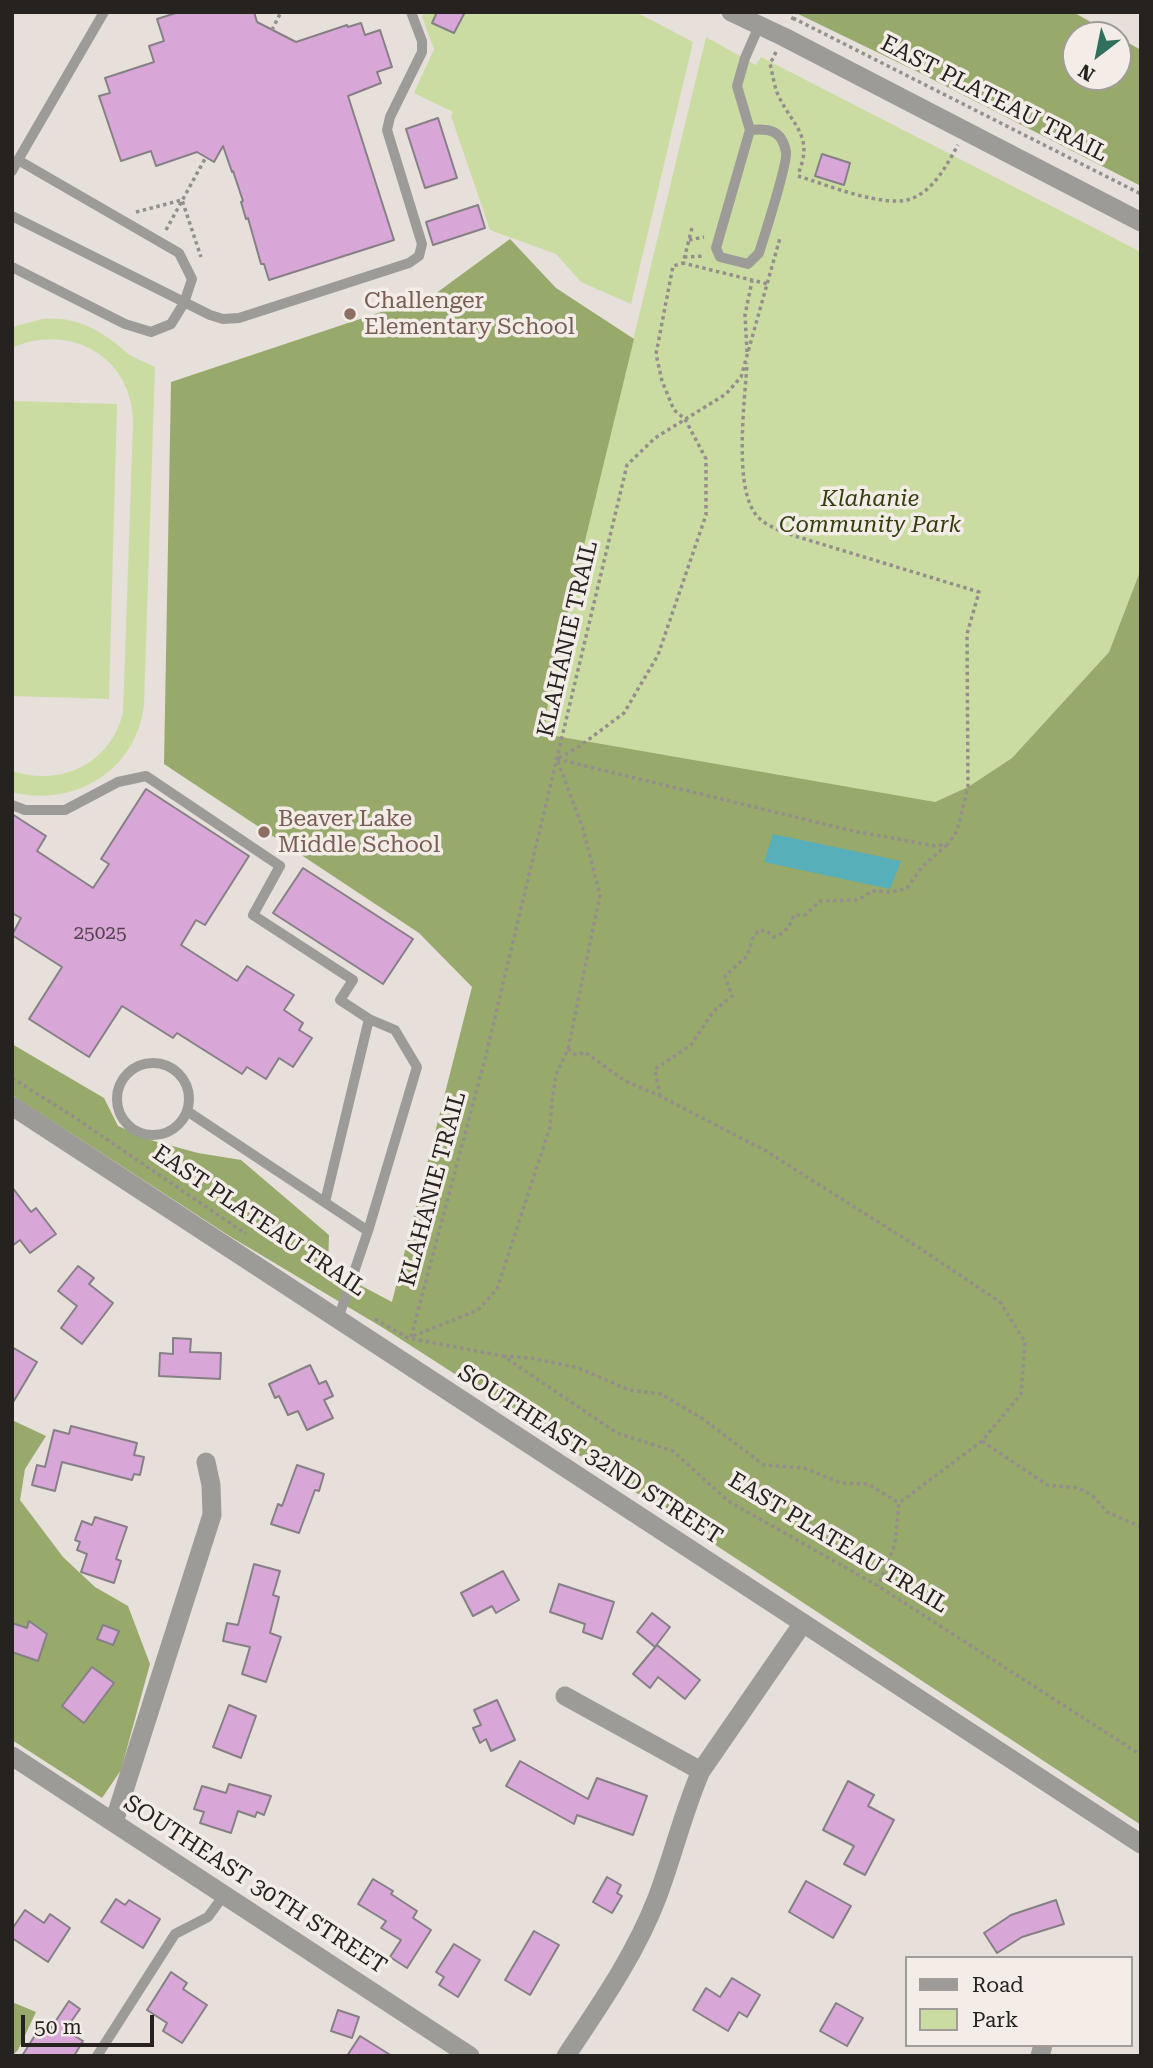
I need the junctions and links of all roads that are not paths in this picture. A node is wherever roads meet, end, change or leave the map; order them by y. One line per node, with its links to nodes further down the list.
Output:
1 (104, 12): 5 (lane)
2 (411, 12): 10 (lane)
3 (745, 17): 4 (lane); 8 (street)
4 (750, 130): 4 (lane)
5 (18, 160): 6 (lane); 10 (lane)
6 (12, 171)
7 (12, 216): 10 (lane)
8 (1141, 222)
9 (12, 267): 10 (lane)
10 (184, 303)
11 (12, 805): 12 (lane)
12 (369, 1019): 15 (lane); 16 (lane)
13 (12, 1106): 17 (street, SOUTHEAST 32ND STREET)
14 (187, 1111): 14 (lane); 15 (lane)
15 (326, 1202): 16 (lane)
16 (368, 1231): 17 (lane)
17 (338, 1319): 19 (street, SOUTHEAST 32ND STREET)
18 (206, 1462): 23 (street)
19 (803, 1623): 22 (street); 24 (street, SOUTHEAST 32ND STREET)
20 (565, 1696): 22 (street)
21 (12, 1756): 23 (street, SOUTHEAST 30TH STREET)
22 (701, 1771): 28 (street)
23 (114, 1822): 25 (street, SOUTHEAST 30TH STREET)
24 (1141, 1844)
25 (224, 1895): 26 (lane); 27 (street, SOUTHEAST 30TH STREET)
26 (97, 2056)
27 (470, 2056)
28 (566, 2056)

